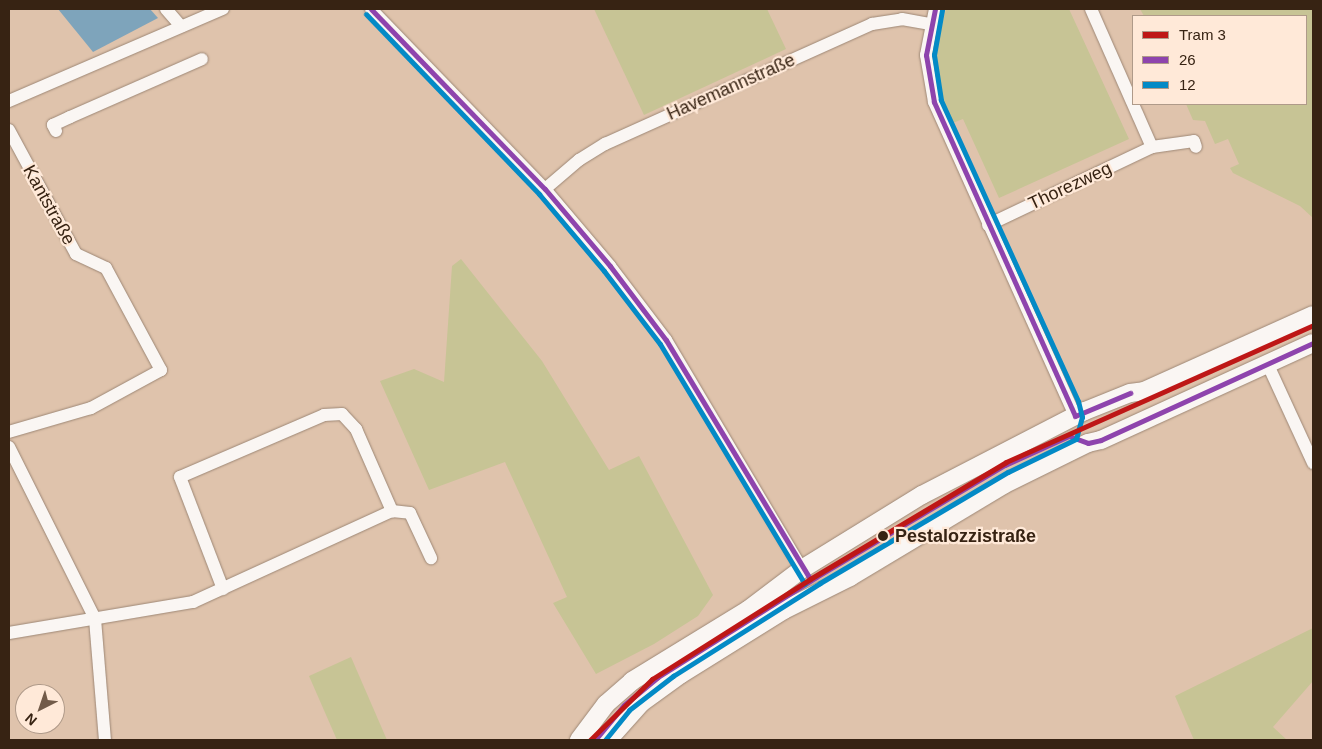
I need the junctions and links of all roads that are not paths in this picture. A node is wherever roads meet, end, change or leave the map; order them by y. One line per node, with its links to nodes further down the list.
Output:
1 (166, 9): 7 (street)
2 (223, 9): 7 (street)
3 (371, 9): 16 (street)
4 (935, 9): 6 (street)
5 (1091, 9): 10 (street)
6 (930, 24): 16 (street, Havemannstraße); 17 (street)
7 (181, 26): 9 (street)
8 (202, 59): 13 (street)
9 (9, 101)
10 (1132, 102)
11 (1133, 105): 15 (street)
12 (9, 130): 23 (street, Kantstraße)
13 (56, 131)
14 (1196, 147): 15 (street, Thorezweg)
15 (1152, 148): 17 (street, Thorezweg)
16 (545, 189): 29 (street)
17 (988, 224): 22 (street)
18 (1313, 315): 19 (street)
19 (1256, 340): 21 (street); 22 (street)
20 (1313, 343): 21 (street)
21 (1268, 365): 24 (street); 26 (street)
22 (1075, 416): 24 (street); 29 (street)
23 (9, 432)
24 (1088, 443): 31 (street)
25 (9, 447): 32 (street)
26 (1313, 463)
27 (392, 510): 28 (street); 30 (street); 30 (street)
28 (431, 558)
29 (802, 569): 31 (street); 35 (street)
30 (223, 589): 32 (street)
31 (818, 591): 36 (street)
32 (95, 619): 33 (street); 34 (street)
33 (9, 632)
34 (105, 740)
35 (579, 740)
36 (608, 740)

